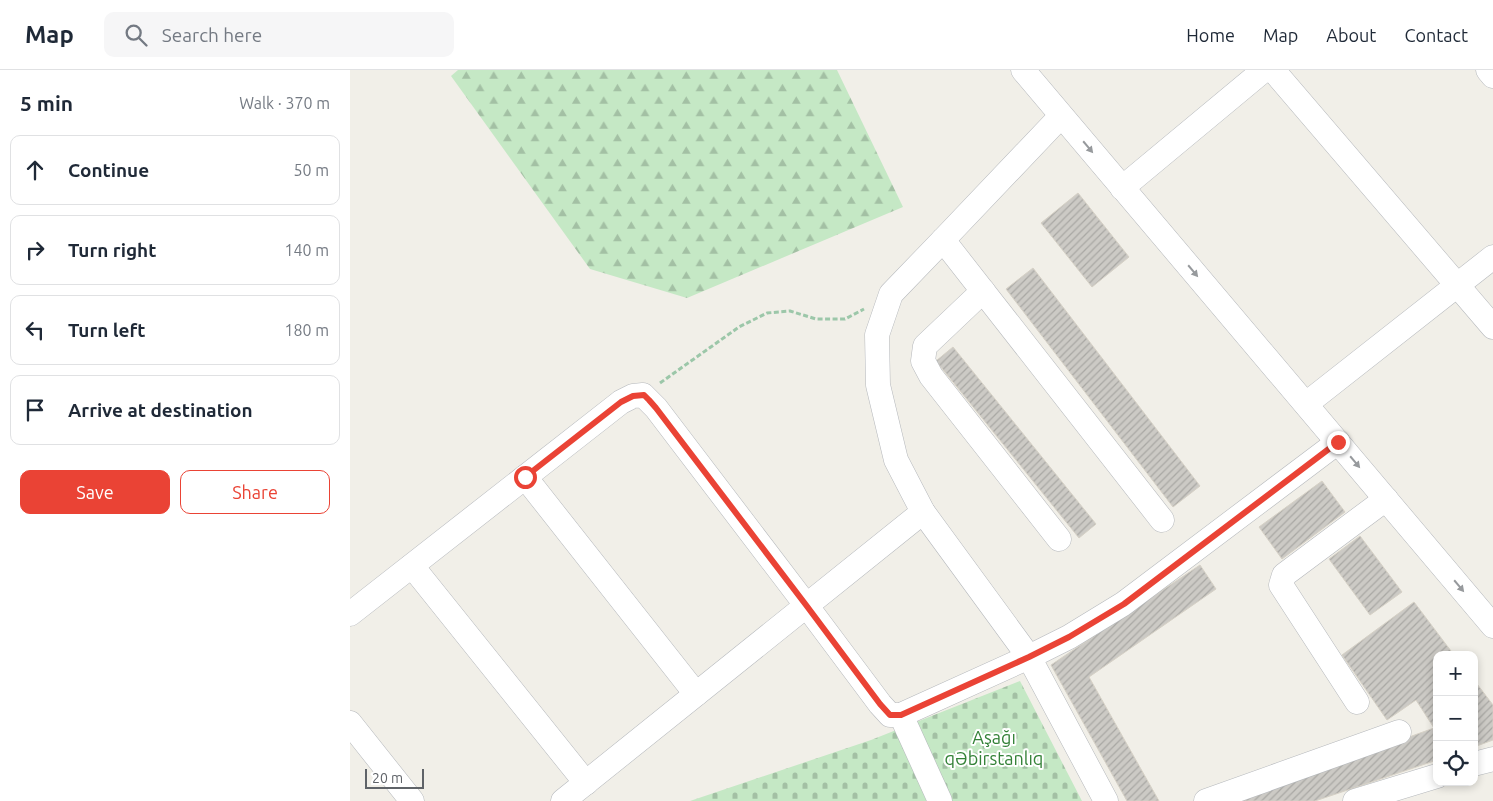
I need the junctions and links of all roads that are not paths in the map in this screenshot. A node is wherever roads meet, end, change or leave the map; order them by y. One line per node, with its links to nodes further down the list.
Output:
1 (1023, 70): 6 (street)
2 (1264, 70): 7 (street)
3 (1273, 70): 10 (street)
4 (1488, 70): 5 (street)
5 (1493, 76)
6 (1061, 116): 7 (street, one-way to 7); 8 (street)
7 (1122, 188): 13 (street, one-way to 13)
8 (944, 240): 11 (street); 17 (street)
9 (1493, 257): 10 (street)
10 (1457, 285): 12 (street); 13 (street)
11 (983, 291): 18 (street); 19 (street)
12 (1493, 327)
13 (1306, 404): 14 (street)
14 (1338, 442): 16 (street, one-way to 16); 24 (street)
15 (525, 477): 20 (street); 21 (street); 25 (street)
16 (1386, 499): 23 (street, one-way to 23); 26 (street)
17 (923, 512): 21 (street); 24 (street)
18 (1162, 520)
19 (1059, 539)
20 (412, 566): 22 (street); 33 (street)
21 (806, 605): 25 (street); 27 (street)
22 (350, 614)
23 (1493, 626)
24 (1029, 657): 27 (street); 37 (street)
25 (696, 694): 33 (street)
26 (1357, 702)
27 (901, 715): 36 (street)
28 (350, 723): 34 (street)
29 (1399, 732): 38 (street)
30 (1493, 758): 31 (street)
31 (1478, 763)
32 (1433, 777): 39 (street)
33 (586, 782): 35 (street)
34 (412, 801)
35 (563, 801)
36 (940, 801)
37 (1106, 801)
38 (1206, 801)
39 (1355, 801)

